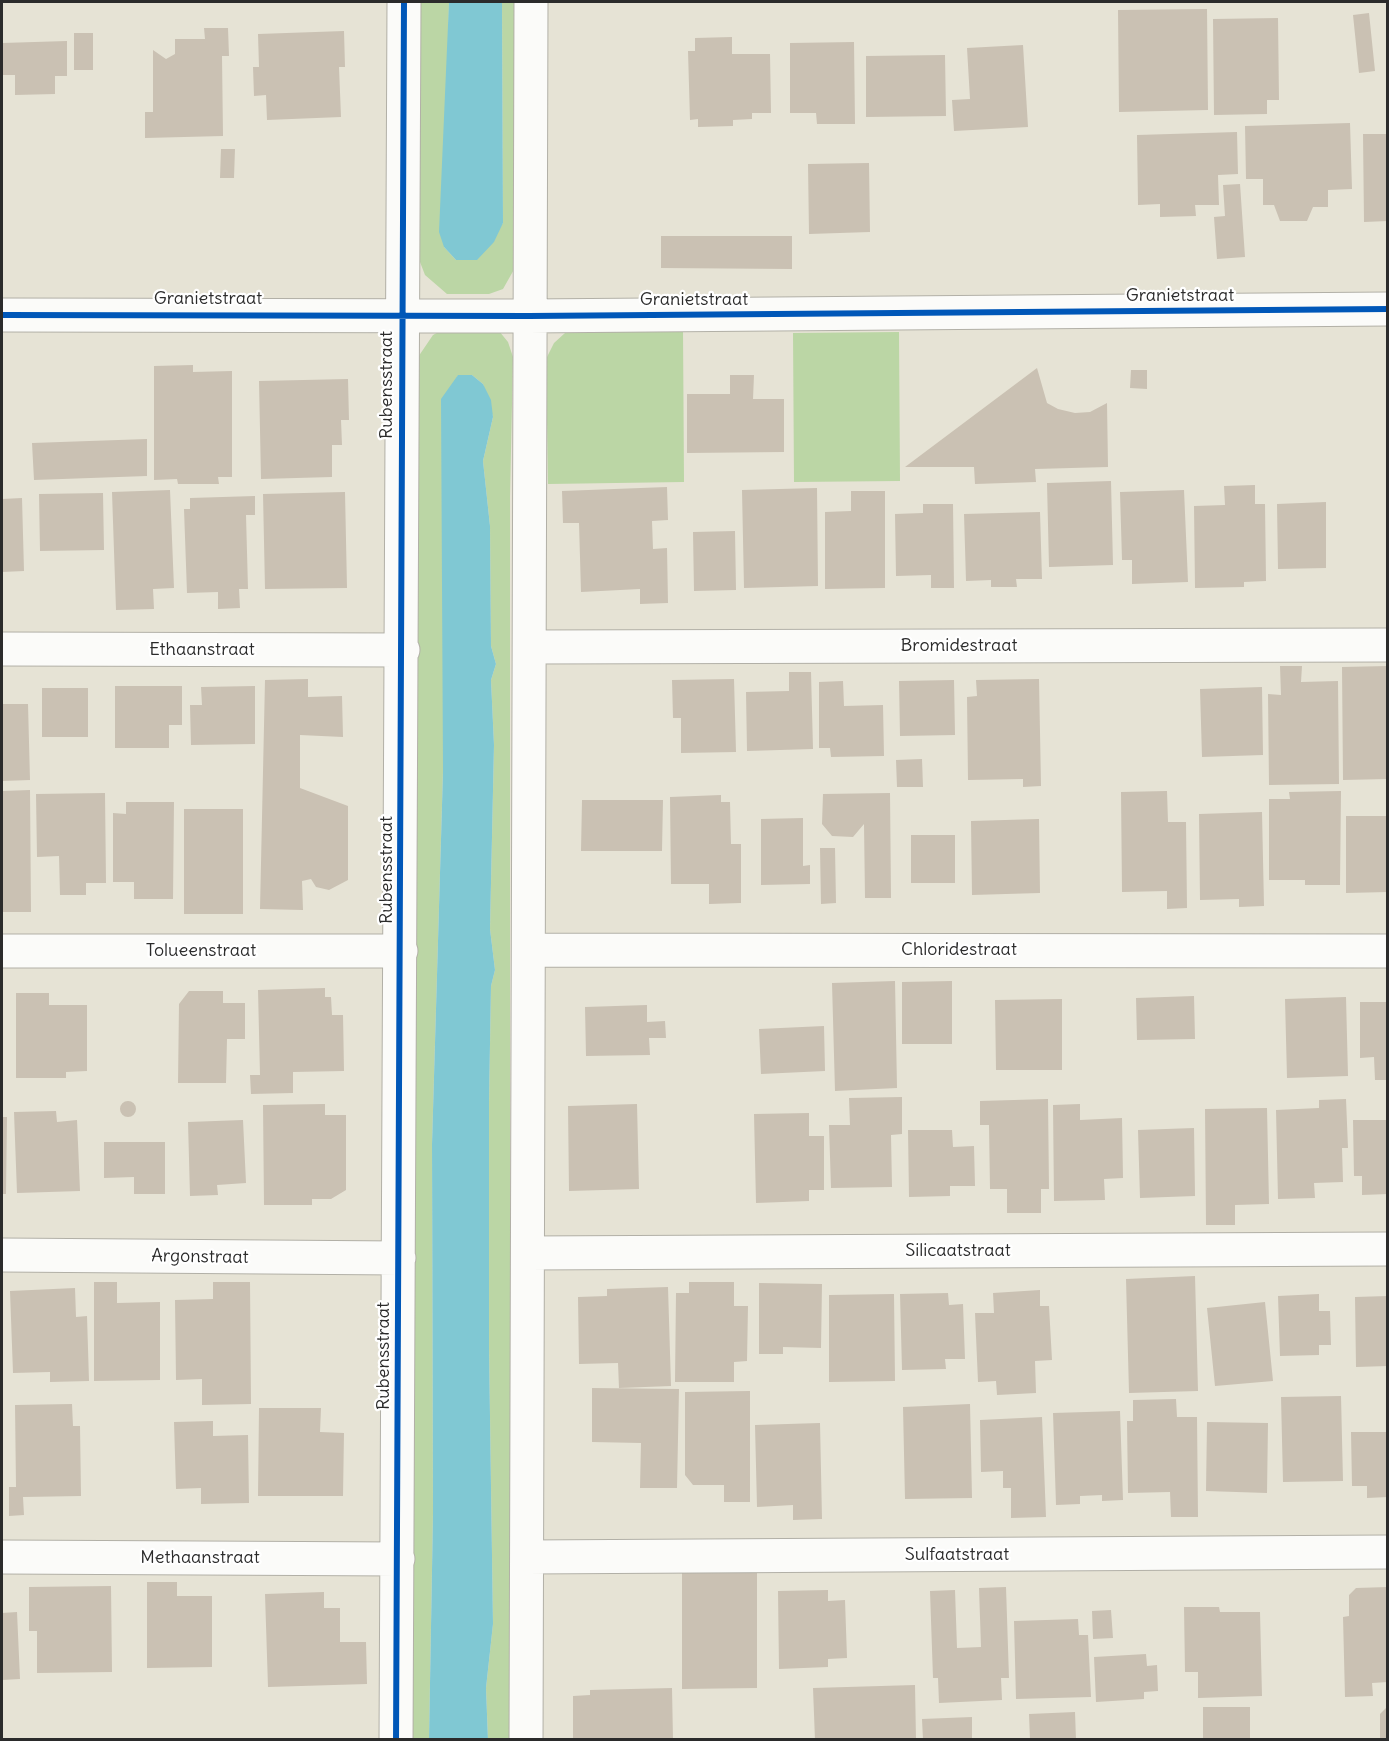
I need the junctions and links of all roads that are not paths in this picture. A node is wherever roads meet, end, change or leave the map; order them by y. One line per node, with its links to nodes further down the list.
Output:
1 (404, 2): 4 (street, Rubensstraat)
2 (531, 2): 6 (street)
3 (1388, 309): 6 (street, Granietstraat)
4 (402, 314): 5 (street, Granietstraat); 6 (street, Granietstraat); 10 (street, Rubensstraat)
5 (2, 315)
6 (529, 316): 8 (street)
7 (1388, 645): 8 (street, Bromidestraat)
8 (530, 647): 11 (street)
9 (2, 649): 10 (street, Ethaanstraat)
10 (403, 650): 13 (street, Rubensstraat)
11 (530, 950): 14 (street, Chloridestraat); 16 (street)
12 (2, 951): 13 (street, Tolueenstraat)
13 (401, 951): 18 (street, Rubensstraat)
14 (1388, 951)
15 (1388, 1249): 16 (street, Silicaatstraat)
16 (528, 1253): 21 (street)
17 (2, 1255): 18 (street, Argonstraat)
18 (399, 1258): 22 (street, Rubensstraat)
19 (1388, 1552): 21 (street, Sulfaatstraat)
20 (2, 1557): 22 (street, Methaanstraat)
21 (527, 1557): 24 (street)
22 (398, 1558): 23 (street, Rubensstraat)
23 (396, 1740)
24 (526, 1740)

